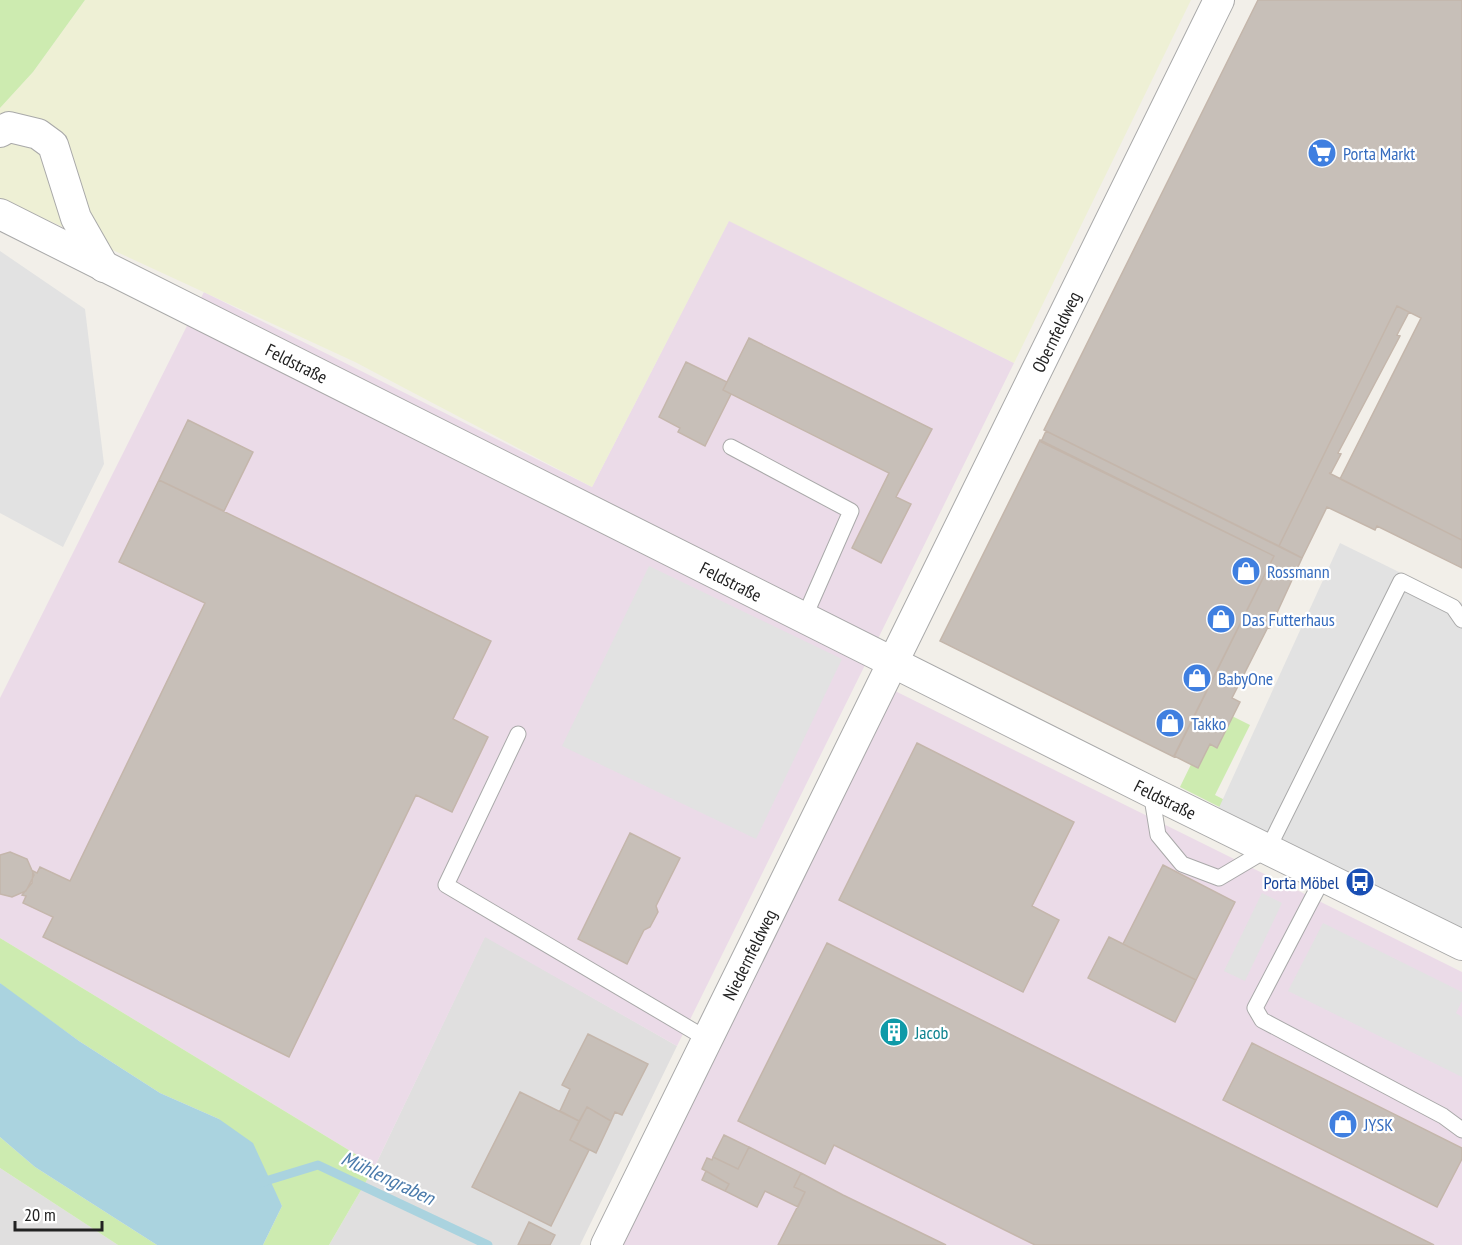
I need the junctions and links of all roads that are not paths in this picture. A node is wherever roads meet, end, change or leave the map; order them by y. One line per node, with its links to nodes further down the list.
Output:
1 (1220, 0): 8 (street, Obernfeldweg)
2 (0, 132): 4 (street)
3 (0, 214): 4 (street, Feldstraße)
4 (105, 268): 6 (street, Feldstraße)
5 (731, 447): 6 (lane)
6 (804, 618): 8 (street, Feldstraße)
7 (1462, 620): 11 (lane)
8 (893, 663): 10 (street, Feldstraße); 14 (street, Niedernfeldweg)
9 (519, 734): 14 (lane)
10 (1150, 792): 11 (street, Feldstraße); 11 (lane)
11 (1268, 849): 12 (street, Feldstraße)
12 (1323, 878): 13 (street, Feldstraße); 15 (lane)
13 (1462, 945)
14 (707, 1039): 16 (street, Niedernfeldweg)
15 (1462, 1130)
16 (606, 1245)

